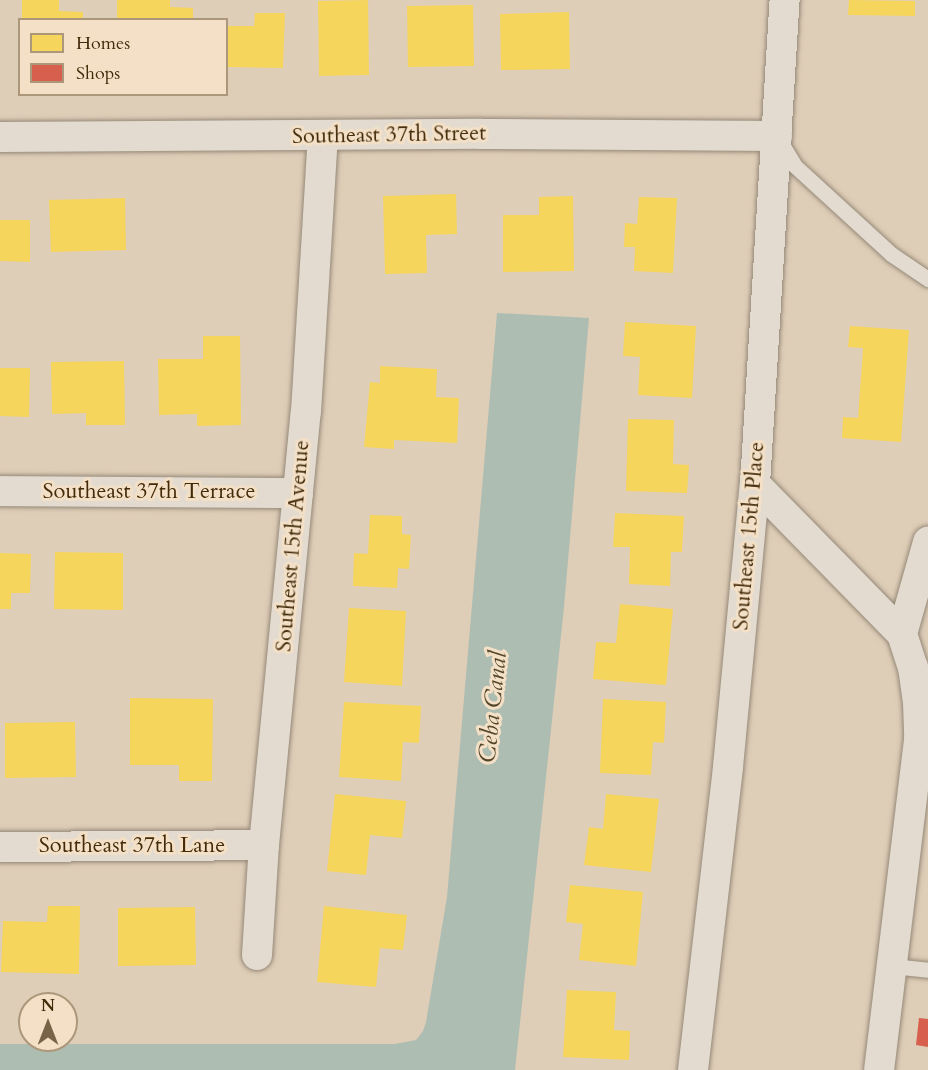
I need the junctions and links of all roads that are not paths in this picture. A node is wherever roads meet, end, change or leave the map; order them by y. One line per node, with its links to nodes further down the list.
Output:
1 (785, 0): 3 (street, Southeast 15th Place)
2 (323, 136): 3 (street, Southeast 37th Street); 4 (street, Southeast 37th Street); 8 (street, Southeast 15th Avenue)
3 (777, 136): 5 (lane); 6 (street, Southeast 15th Place)
4 (0, 137)
5 (928, 279)
6 (755, 484): 10 (street); 18 (street, Southeast 15th Place)
7 (0, 491): 8 (street, Southeast 37th Terrace)
8 (298, 493): 13 (street, Southeast 15th Avenue)
9 (928, 542): 10 (street)
10 (902, 634): 11 (street)
11 (920, 668): 12 (street)
12 (924, 741): 16 (street)
13 (264, 845): 14 (street, Southeast 37th Lane); 15 (street, Southeast 15th Avenue)
14 (0, 847)
15 (256, 955)
16 (892, 966): 17 (lane); 19 (street)
17 (928, 970)
18 (693, 1070)
19 (879, 1070)

